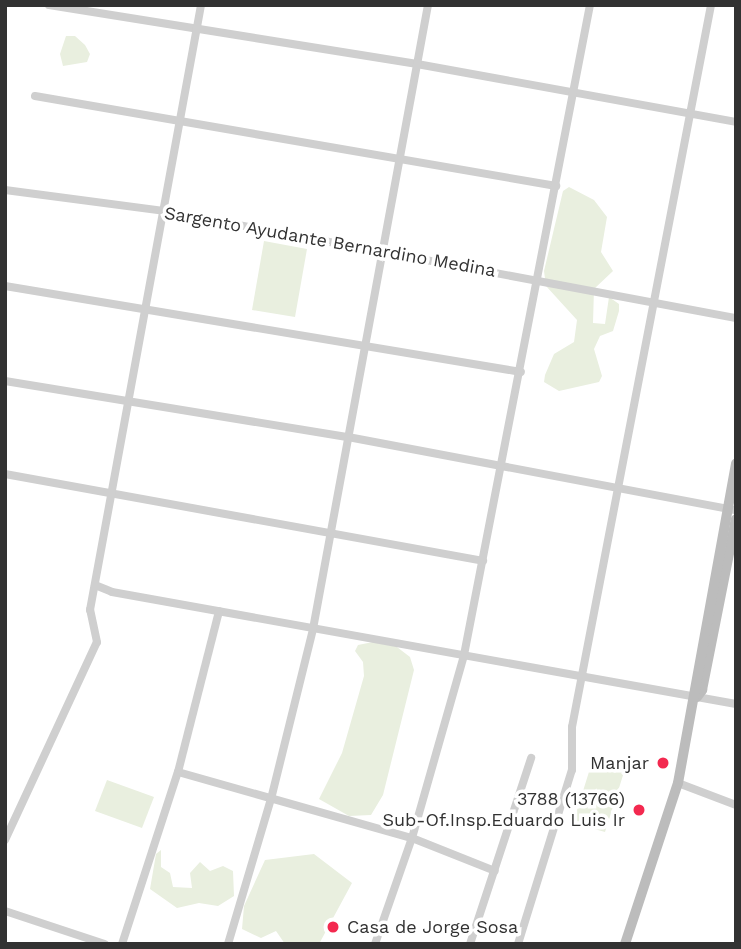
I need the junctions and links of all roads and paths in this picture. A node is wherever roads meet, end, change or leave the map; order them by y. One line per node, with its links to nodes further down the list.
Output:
1 (49, 5): 6 (street)
2 (201, 5): 6 (street)
3 (428, 5): 7 (street)
4 (590, 5): 8 (street)
5 (711, 5): 10 (street)
6 (197, 28): 7 (street); 11 (street)
7 (417, 64): 8 (street); 13 (street)
8 (575, 93): 10 (street); 14 (street)
9 (34, 96): 11 (street)
10 (690, 114): 12 (street); 20 (street)
11 (180, 119): 13 (street); 16 (street)
12 (736, 122)
13 (400, 159): 14 (street); 17 (street)
14 (556, 187): 18 (street)
15 (5, 190): 16 (street, Sargento Ayudante Bernardino Medina)
16 (164, 211): 17 (street, Sargento Ayudante Bernardino Medina); 21 (street)
17 (382, 251): 18 (street, Sargento Ayudante Bernardino Medina); 23 (street)
18 (538, 279): 20 (street, Sargento Ayudante Bernardino Medina); 24 (street)
19 (5, 286): 21 (street)
20 (654, 300): 22 (street, Sargento Ayudante Bernardino Medina); 31 (street)
21 (147, 308): 23 (street); 26 (street)
22 (736, 318)
23 (365, 346): 24 (street); 27 (street)
24 (521, 372): 29 (street)
25 (5, 381): 26 (street)
26 (128, 401): 27 (street); 32 (street)
27 (348, 436): 29 (street); 35 (street)
28 (736, 463): 33 (street)
29 (503, 466): 31 (street); 36 (street)
30 (5, 474): 32 (street)
31 (619, 488): 33 (street); 41 (street)
32 (110, 492): 35 (street); 37 (street)
33 (731, 509): 42 (street)
34 (736, 519): 42 (street)
35 (330, 532): 36 (street); 39 (street)
36 (484, 561): 40 (street)
37 (95, 584): 38 (street); 50 (street)
38 (219, 611): 39 (street); 45 (street)
39 (313, 629): 40 (street); 47 (street)
40 (464, 655): 41 (street); 49 (street)
41 (583, 677): 42 (street); 58 (street)
42 (696, 697): 43 (street); 46 (street)
43 (736, 704)
44 (531, 758): 51 (street)
45 (178, 772): 47 (street); 55 (street)
46 (678, 783): 48 (street); 59 (street)
47 (271, 800): 49 (street); 56 (street)
48 (736, 805)
49 (412, 838): 51 (street); 57 (street)
50 (5, 840)
51 (495, 871): 53 (street)
52 (5, 911): 54 (street)
53 (473, 943)
54 (105, 944)
55 (122, 944)
56 (228, 944)
57 (375, 944)
58 (518, 944)
59 (625, 944)

